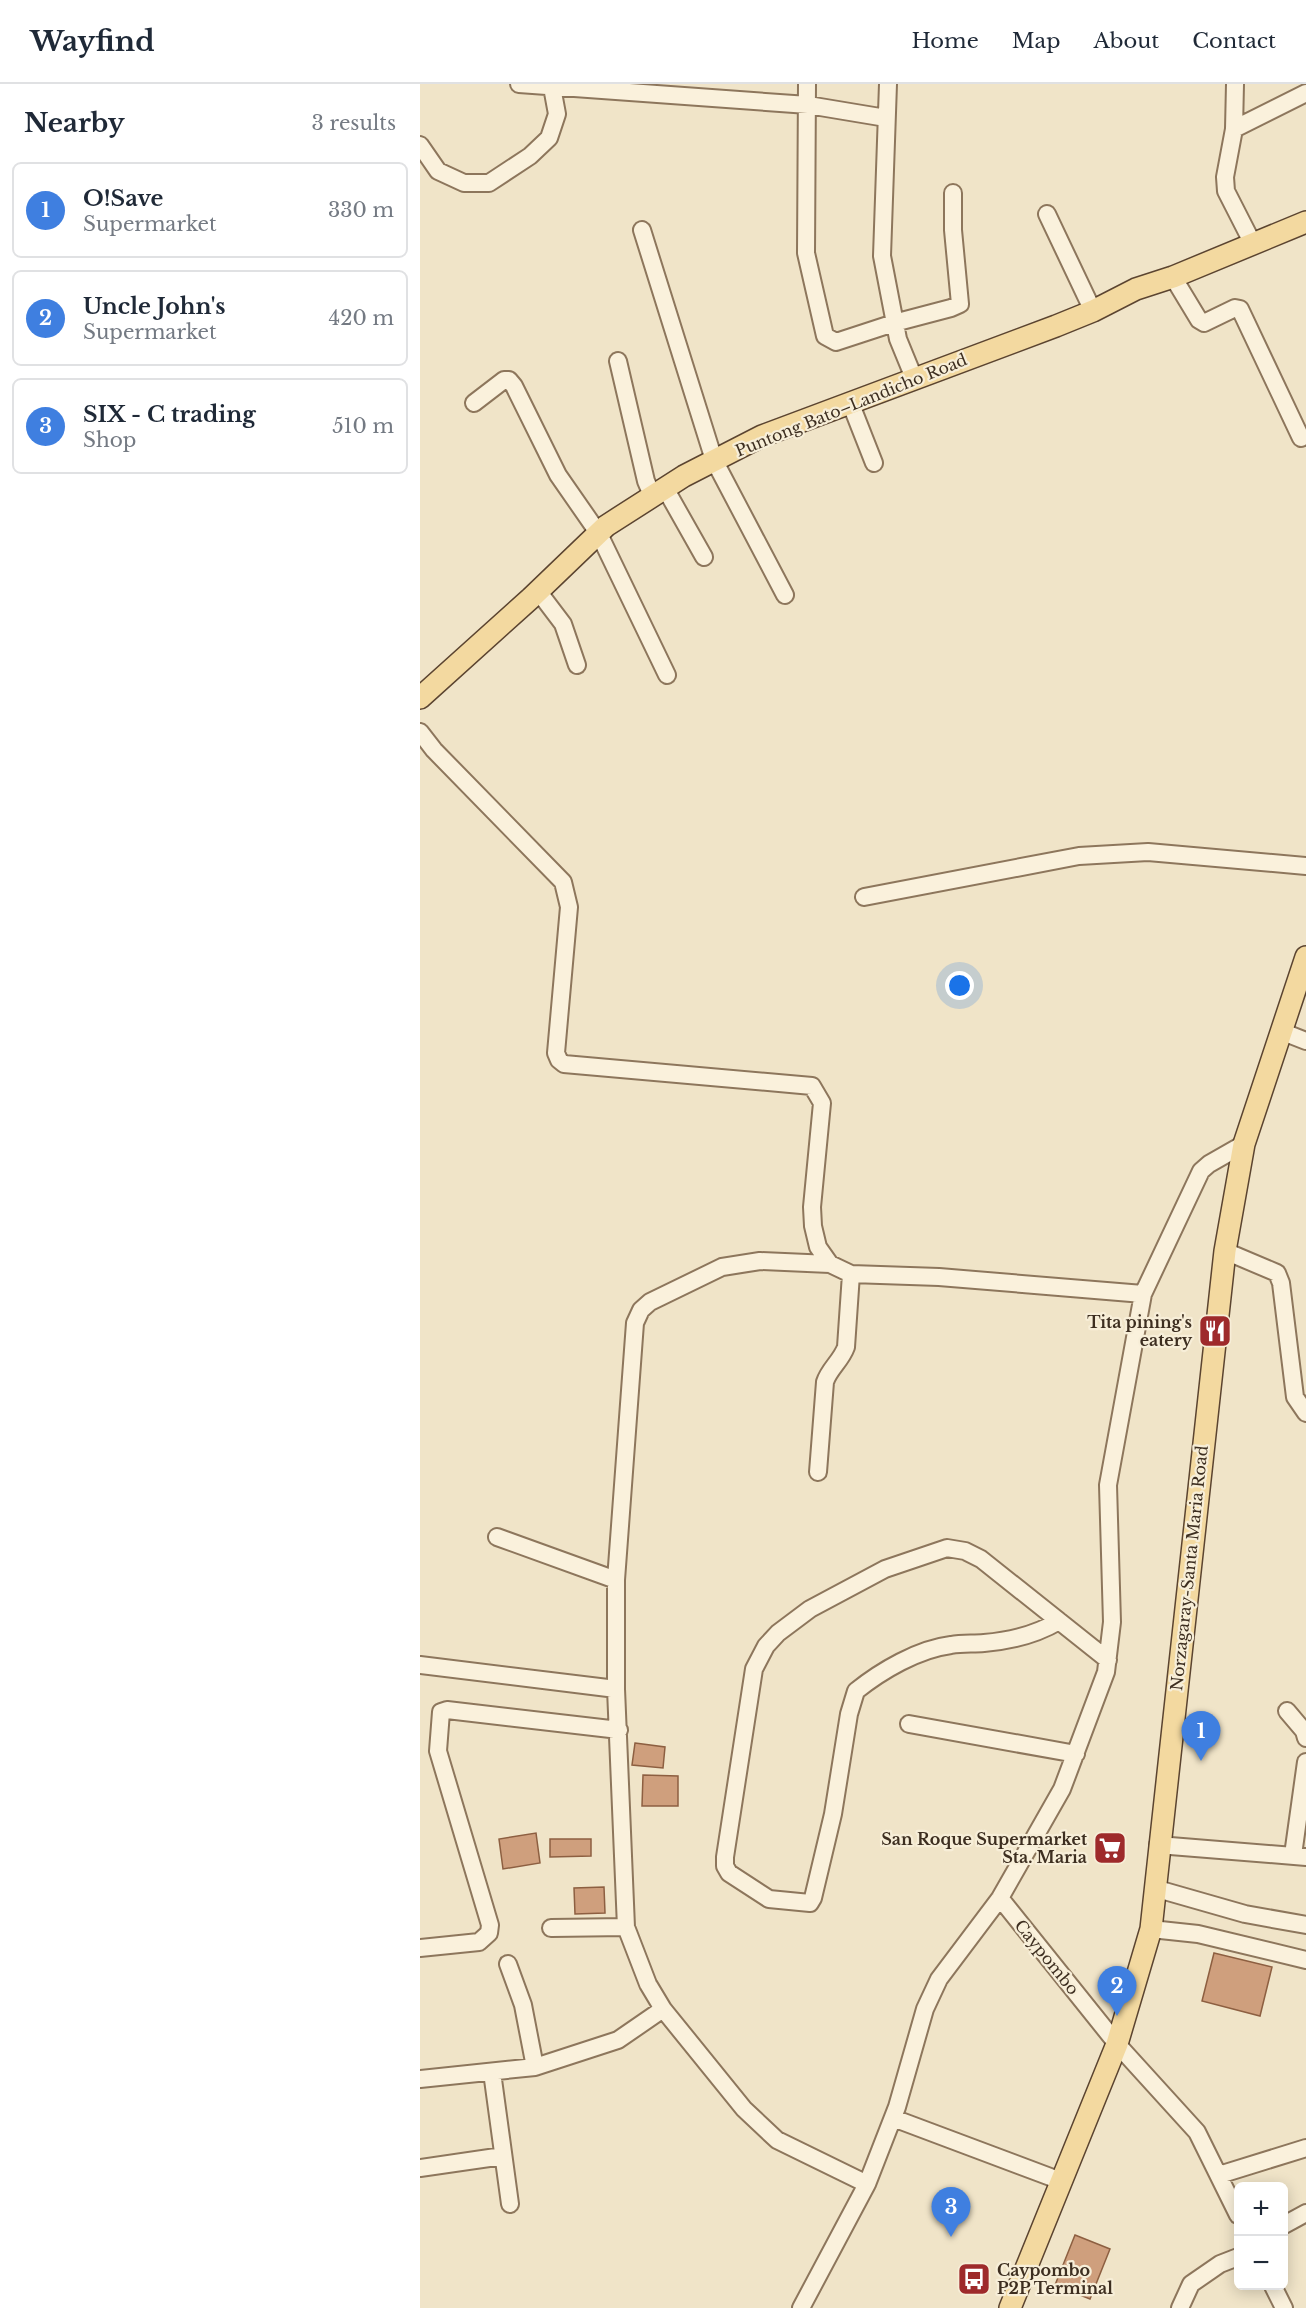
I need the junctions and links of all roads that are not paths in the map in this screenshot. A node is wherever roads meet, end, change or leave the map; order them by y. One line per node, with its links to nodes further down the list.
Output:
1 (519, 84): 5 (street)
2 (807, 84): 7 (street)
3 (888, 84): 8 (street)
4 (1235, 84): 9 (street)
5 (552, 87): 7 (street); 10 (street)
6 (1306, 93): 9 (street)
7 (808, 105): 8 (street); 18 (street)
8 (886, 118): 18 (street)
9 (1234, 129): 15 (street)
10 (420, 145)
11 (953, 193): 18 (street)
12 (1047, 214): 17 (street)
13 (1306, 222): 15 (main road, Puntong Bato–Landicho Road)
14 (642, 230): 24 (street)
15 (1252, 243): 16 (main road, Puntong Bato–Landicho Road)
16 (1173, 276): 17 (main road, Puntong Bato–Landicho Road); 23 (street)
17 (1093, 311): 20 (main road, Puntong Bato–Landicho Road)
18 (894, 323): 20 (street)
19 (618, 361): 26 (street)
20 (914, 378): 21 (main road, Puntong Bato–Landicho Road)
21 (850, 402): 24 (main road, Puntong Bato–Landicho Road); 25 (street)
22 (474, 403): 27 (street)
23 (1301, 438)
24 (714, 460): 26 (main road, Puntong Bato–Landicho Road); 30 (street)
25 (874, 463)
26 (659, 491): 27 (main road, Puntong Bato–Landicho Road); 28 (street)
27 (599, 534): 29 (main road, Puntong Bato–Landicho Road); 32 (street)
28 (704, 557)
29 (538, 591): 31 (street); 33 (main road, Puntong Bato–Landicho Road)
30 (785, 595)
31 (577, 664)
32 (667, 675)
33 (420, 698)
34 (420, 732): 42 (street)
35 (1306, 866): 36 (street)
36 (864, 897)
37 (1306, 957): 38 (main road, Norzagaray-Santa Maria Road)
38 (1283, 1032): 39 (street); 40 (main road, Norzagaray-Santa Maria Road)
39 (1306, 1041)
40 (1244, 1144): 41 (main road, Norzagaray-Santa Maria Road); 44 (street)
41 (1225, 1251): 45 (street); 59 (main road, Norzagaray-Santa Maria Road)
42 (830, 1264): 43 (street); 48 (street)
43 (851, 1274): 44 (street); 46 (street)
44 (1143, 1294): 50 (street)
45 (1306, 1413)
46 (818, 1472)
47 (497, 1537): 48 (street)
48 (616, 1580): 52 (street)
49 (1059, 1621): 49 (street); 50 (street)
50 (1108, 1660): 57 (street)
51 (420, 1665): 52 (street)
52 (616, 1689): 55 (street)
53 (1287, 1711): 56 (street)
54 (909, 1724): 57 (street)
55 (619, 1730): 64 (street); 67 (street)
56 (1306, 1738)
57 (1076, 1754): 62 (street)
58 (1306, 1762): 60 (street)
59 (1158, 1845): 60 (street); 61 (main road, Norzagaray-Santa Maria Road)
60 (1299, 1856)
61 (1154, 1888): 63 (street); 66 (main road, Norzagaray-Santa Maria Road)
62 (1000, 1898): 71 (street, Caypombo); 75 (street)
63 (1306, 1925)
64 (626, 1927): 65 (street); 70 (street)
65 (551, 1928)
66 (1151, 1929): 68 (street); 71 (main road, Norzagaray-Santa Maria Road)
67 (420, 1948)
68 (1306, 1960)
69 (507, 1964): 72 (street)
70 (663, 2009): 72 (street); 81 (street)
71 (1117, 2044): 79 (street, Caypombo); 80 (main road, Norzagaray-Santa Maria Road)
72 (535, 2067): 73 (street)
73 (492, 2072): 74 (street); 77 (street)
74 (420, 2079)
75 (893, 2118): 80 (street); 81 (street)
76 (1306, 2148): 79 (street)
77 (503, 2156): 78 (street); 82 (street)
78 (420, 2168)
79 (1219, 2175): 83 (street, Caypombo)
80 (1061, 2181): 89 (main road, Norzagaray-Santa Maria Road)
81 (867, 2184): 88 (street)
82 (510, 2204)
83 (1234, 2206)
84 (1306, 2213): 85 (street)
85 (1288, 2223)
86 (1234, 2259): 90 (street)
87 (1275, 2290): 91 (street)
88 (801, 2308)
89 (1010, 2308)
90 (1180, 2308)
91 (1284, 2308)

